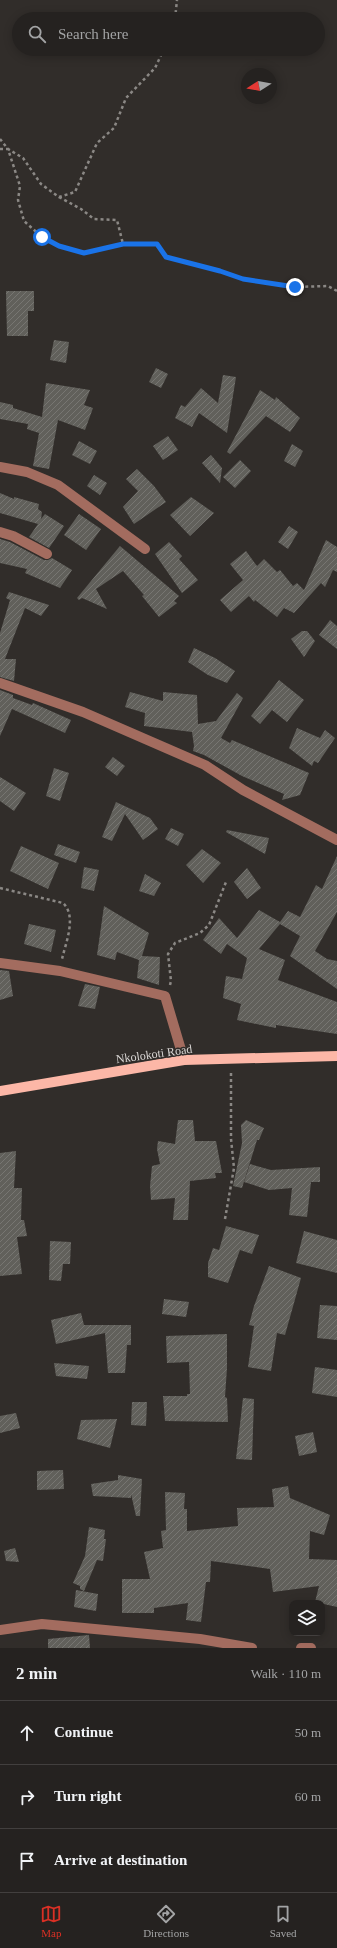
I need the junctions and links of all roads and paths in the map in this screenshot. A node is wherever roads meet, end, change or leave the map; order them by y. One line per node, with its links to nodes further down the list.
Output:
1 (177, 0): 2 (path)
2 (176, 12)
3 (160, 56): 7 (path)
4 (0, 139): 6 (path)
5 (0, 149): 6 (path)
6 (8, 149): 7 (path); 8 (path)
7 (59, 197): 8 (path)
8 (123, 244): 9 (path)
9 (337, 291)
10 (0, 467): 12 (street)
11 (0, 532): 13 (street)
12 (145, 549)
13 (47, 554)
14 (0, 683): 15 (street)
15 (337, 840)
16 (226, 882): 20 (path)
17 (0, 888): 19 (path)
18 (0, 963): 19 (street)
19 (60, 971): 20 (street)
20 (165, 996): 22 (street)
21 (337, 1056): 23 (main road, Nkolokoti Road)
22 (184, 1060): 23 (main road, Nkolokoti Road); 24 (main road, Nkolokoti Road)
23 (230, 1060): 25 (path)
24 (0, 1091)
25 (225, 1219)
26 (0, 1630): 27 (street)
27 (252, 1648)
28 (301, 1648): 29 (street)
29 (311, 1648)

